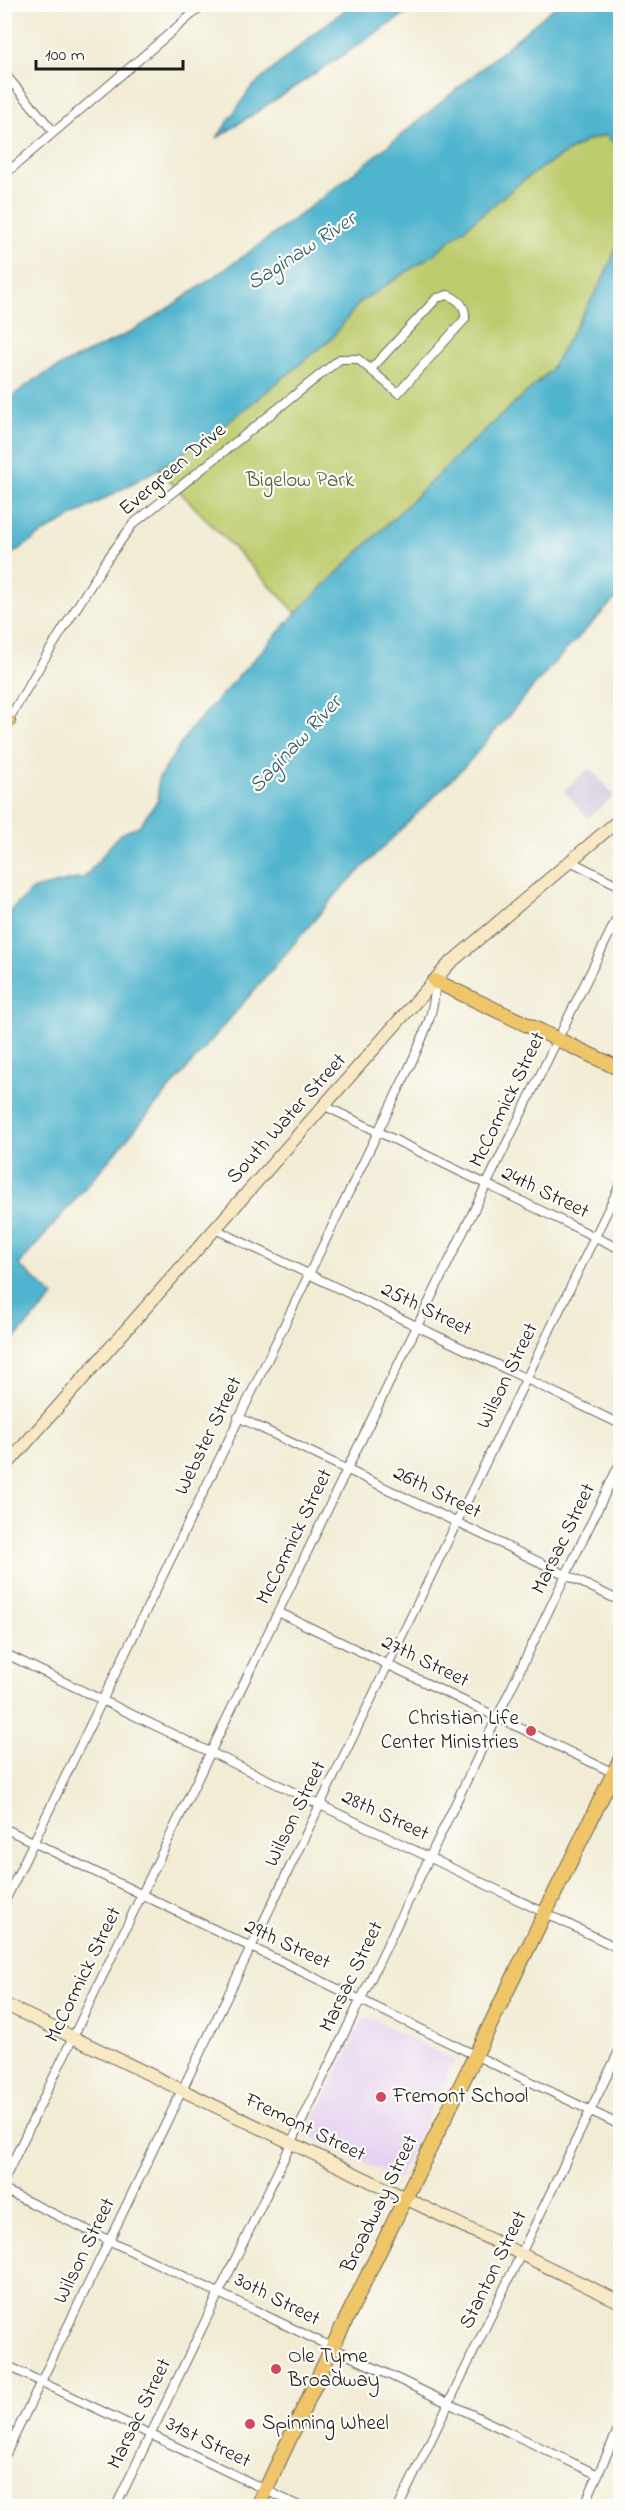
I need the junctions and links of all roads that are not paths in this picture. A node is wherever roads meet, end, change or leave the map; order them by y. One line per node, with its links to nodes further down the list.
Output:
1 (203, 5): 3 (street)
2 (4, 73): 3 (street)
3 (54, 132): 4 (street)
4 (4, 175)
5 (370, 369): 5 (street, Evergreen Drive); 6 (street, Evergreen Drive)
6 (6, 723)
7 (621, 819): 8 (street, South Water Street)
8 (570, 861): 9 (street); 11 (street, South Water Street)
9 (621, 885)
10 (621, 912): 12 (street, McCormick Street)
11 (435, 981): 12 (main road); 14 (street, South Water Street); 15 (street, Webster Street)
12 (558, 1039): 13 (main road); 16 (street, McCormick Street)
13 (621, 1069)
14 (325, 1106): 15 (street, 24th Street); 18 (street, South Water Street)
15 (377, 1131): 16 (street, 24th Street); 21 (street, Webster Street)
16 (487, 1185): 19 (street, 24th Street); 22 (street, McCormick Street)
17 (621, 1185): 19 (street, Wilson Street)
18 (215, 1229): 21 (street, 25th Street); 27 (street, South Water Street)
19 (596, 1237): 20 (street, 24th Street); 23 (street, Wilson Street)
20 (621, 1249)
21 (308, 1274): 22 (street, 25th Street); 24 (street, Webster Street)
22 (418, 1326): 23 (street, 25th Street); 28 (street, McCormick Street)
23 (527, 1378): 25 (street, 25th Street); 29 (street, Wilson Street)
24 (238, 1417): 28 (street, 26th Street); 35 (street, Webster Street)
25 (621, 1424)
26 (621, 1463): 30 (street, Marsac Street)
27 (4, 1468)
28 (348, 1469): 29 (street, 26th Street); 32 (street, McCormick Street)
29 (457, 1522): 30 (street, 26th Street); 34 (street, Wilson Street)
30 (566, 1575): 31 (street, 26th Street); 36 (street, Marsac Street)
31 (621, 1601)
32 (278, 1612): 34 (street, 27th Street); 37 (street, McCormick Street)
33 (4, 1653): 35 (street, 28th Street)
34 (389, 1665): 36 (street, 27th Street); 40 (street, Wilson Street)
35 (102, 1701): 37 (street, 28th Street); 42 (street, Webster Street)
36 (498, 1718): 39 (street, 27th Street); 43 (street, Marsac Street)
37 (211, 1753): 40 (street, 28th Street); 44 (street, McCormick Street)
38 (621, 1760): 39 (main road, Broadway Street)
39 (617, 1774): 46 (main road, Broadway Street)
40 (320, 1805): 43 (street, 28th Street); 47 (street, Wilson Street)
41 (4, 1828): 42 (street, 29th Street)
42 (34, 1842): 44 (street, 29th Street); 45 (street, Webster Street)
43 (429, 1857): 46 (street, 28th Street); 49 (street, Marsac Street)
44 (142, 1895): 47 (street, 29th Street); 51 (street, McCormick Street)
45 (4, 1903)
46 (546, 1914): 48 (street, 28th Street); 53 (main road, Broadway Street)
47 (251, 1948): 49 (street, 29th Street); 54 (street, Wilson Street)
48 (621, 1949)
49 (361, 2000): 53 (street, 29th Street); 57 (street, Marsac Street)
50 (4, 2004): 51 (street, Fremont Street)
51 (74, 2037): 54 (street, Fremont Street); 58 (street, McCormick Street)
52 (621, 2049): 55 (street, Stanton Street)
53 (476, 2055): 55 (street, 29th Street); 60 (main road, Broadway Street)
54 (183, 2090): 57 (street, Fremont Street); 61 (street, Wilson Street)
55 (590, 2110): 56 (street, 29th Street); 62 (street, Stanton Street)
56 (621, 2125)
57 (291, 2143): 60 (street, Fremont Street); 63 (street, Marsac Street)
58 (4, 2180)
59 (4, 2190): 61 (street, 30th Street)
60 (406, 2199): 62 (street, Fremont Street); 65 (main road, Broadway Street)
61 (110, 2240): 63 (street, 30th Street); 67 (street, Wilson Street)
62 (523, 2253): 64 (street, Fremont Street); 68 (street, Stanton Street)
63 (219, 2291): 65 (street, 30th Street); 70 (street, Marsac Street)
64 (621, 2302)
65 (332, 2348): 68 (street, 30th Street); 73 (main road, Broadway Street)
66 (4, 2364): 67 (street, 31st Street)
67 (42, 2381): 70 (street, 31st Street); 71 (street, Wilson Street)
68 (449, 2404): 72 (street, 30th Street); 77 (street, Stanton Street)
69 (621, 2426): 72 (street)
70 (150, 2434): 73 (street, 31st Street); 74 (street, Marsac Street)
71 (4, 2458)
72 (598, 2475): 78 (street)
73 (266, 2491): 75 (main road, Broadway Street); 76 (street, 31st Street)
74 (116, 2506)
75 (258, 2506)
76 (299, 2506)
77 (399, 2506)
78 (584, 2506)

